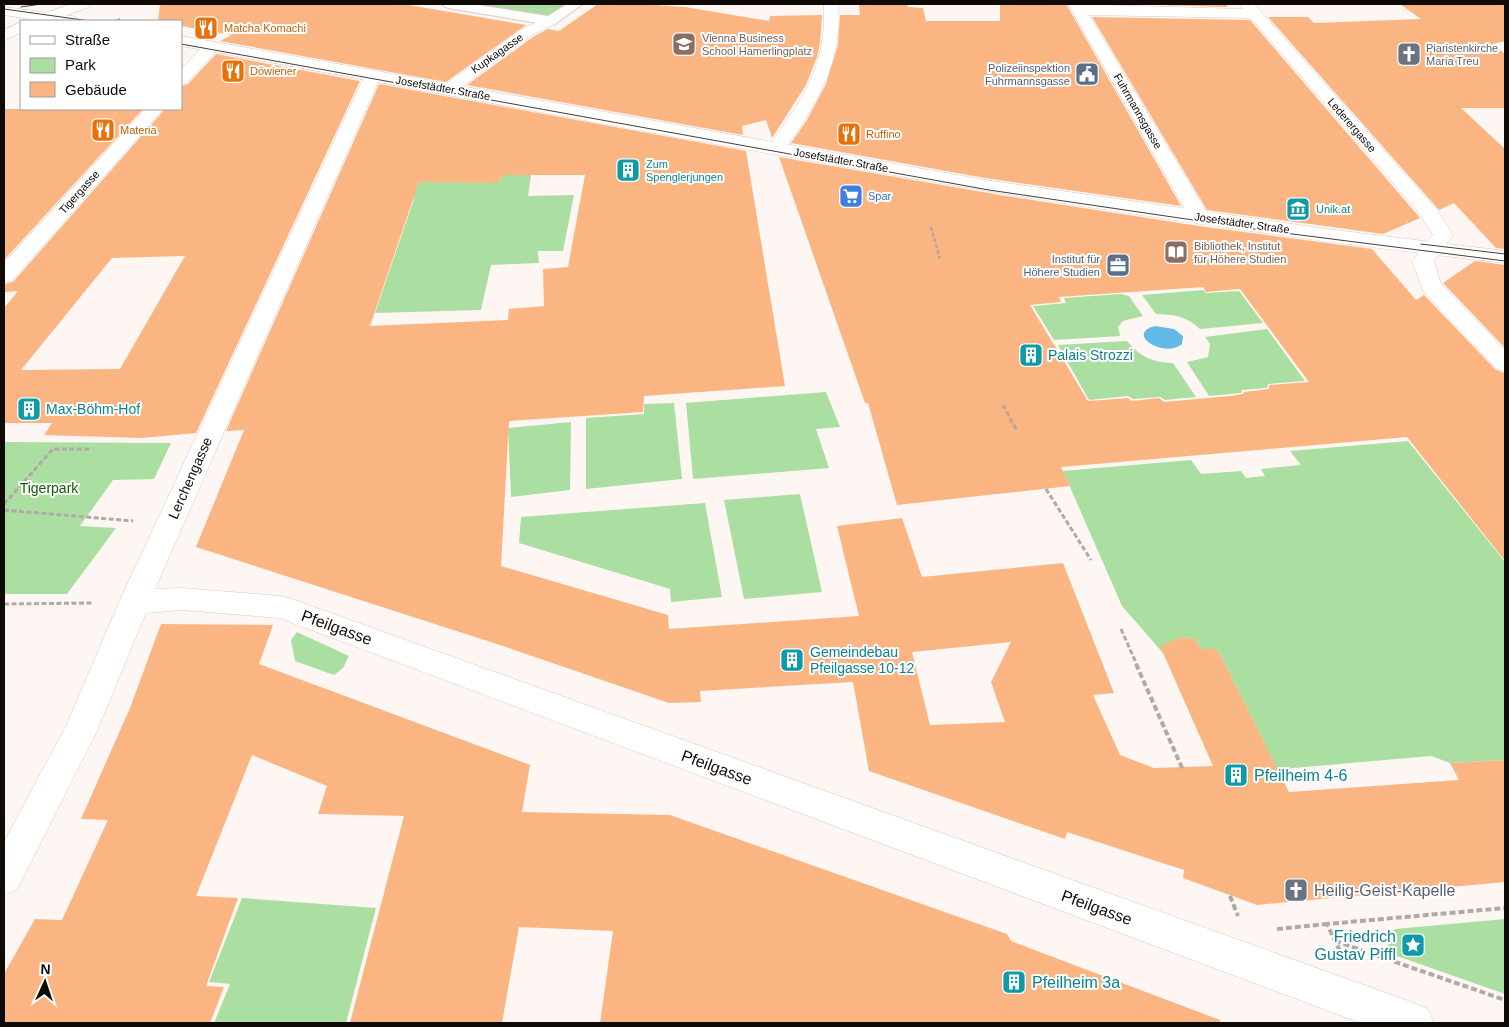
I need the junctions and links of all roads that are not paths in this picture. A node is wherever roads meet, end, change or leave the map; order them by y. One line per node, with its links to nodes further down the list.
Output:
1 (84, 4): 8 (street)
2 (448, 4): 10 (street)
3 (576, 4): 10 (street)
4 (831, 4): 19 (street)
5 (1077, 7): 6 (street); 20 (street, Fuhrmannsgasse)
6 (1251, 9): 21 (street, Lederergasse)
7 (4, 11): 8 (street)
8 (42, 19): 9 (street)
9 (57, 20)
10 (550, 21): 17 (street, Kupkagasse)
11 (20, 27): 12 (street)
12 (4, 36)
13 (182, 41): 14 (street, Josefstädter Straße)
14 (211, 47): 15 (street, Josefstädter Straße); 16 (street)
15 (373, 75): 17 (street, Josefstädter Straße); 25 (street, Lerchengasse)
16 (182, 78)
17 (447, 89): 19 (street, Josefstädter Straße)
18 (153, 110): 23 (street, Tigergasse)
19 (776, 149): 20 (street, Josefstädter Straße)
20 (1200, 218): 21 (street, Josefstädter Straße)
21 (1432, 248): 22 (street, Josefstädter Straße); 24 (street)
22 (1505, 257)
23 (4, 276)
24 (1505, 364)
25 (134, 602): 26 (street, Lerchengasse); 27 (street, Pfeilgasse)
26 (4, 878)
27 (1414, 1023)

